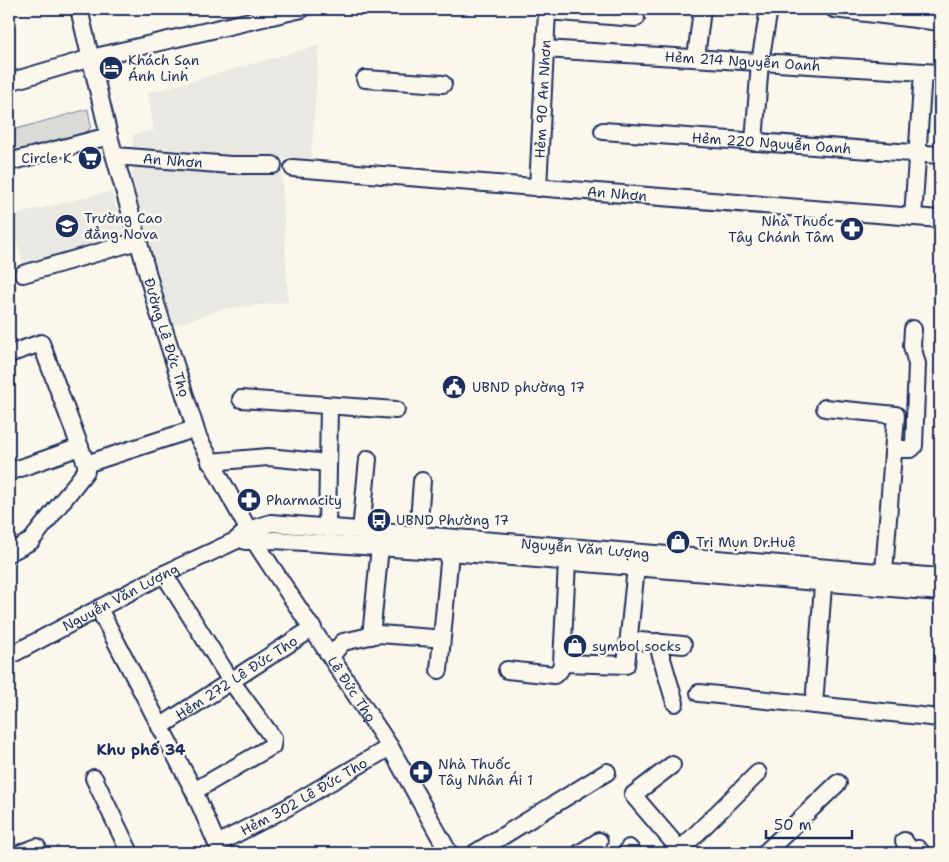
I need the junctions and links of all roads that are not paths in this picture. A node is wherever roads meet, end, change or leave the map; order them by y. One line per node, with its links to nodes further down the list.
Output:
1 (79, 9): 9 (street)
2 (302, 9): 9 (street)
3 (702, 9): 10 (street)
4 (768, 9): 11 (street)
5 (834, 9): 7 (street)
6 (636, 18): 8 (street, Hẻm 90 An Nhơn)
7 (940, 22)
8 (544, 49): 10 (street, Hẻm 214 Nguyễn Oanh); 26 (street, Hẻm 90 An Nhơn)
9 (90, 58): 15 (street); 18 (street)
10 (696, 58): 11 (street, Hẻm 214 Nguyễn Oanh)
11 (760, 62): 12 (street, Hẻm 214 Nguyễn Oanh); 19 (street)
12 (923, 72): 13 (street, Hẻm 214 Nguyễn Oanh); 20 (street)
13 (940, 73)
14 (365, 79): 16 (street)
15 (9, 82)
16 (443, 84)
17 (602, 131): 19 (street, Hẻm 220 Nguyễn Oanh)
18 (109, 136): 22 (street, Đường Lê Đức Thọ); 23 (street)
19 (754, 142): 20 (street, Hẻm 220 Nguyễn Oanh)
20 (917, 154): 21 (street, Hẻm 220 Nguyễn Oanh); 27 (street)
21 (940, 155)
22 (115, 156): 24 (street, An Nhơn); 29 (street, Đường Lê Đức Thọ)
23 (9, 162)
24 (273, 165)
25 (293, 168): 26 (street, An Nhơn)
26 (538, 188): 27 (street, An Nhơn)
27 (913, 217): 28 (street, An Nhơn)
28 (940, 219)
29 (138, 241): 30 (street); 37 (street, Đường Lê Đức Thọ)
30 (23, 274)
31 (913, 329): 39 (street)
32 (9, 354): 38 (street)
33 (241, 399): 34 (street)
34 (328, 406): 36 (street); 42 (street)
35 (825, 408): 39 (street)
36 (396, 410)
37 (194, 428): 41 (street, Đường Lê Đức Thọ); 43 (street)
38 (80, 447): 43 (street); 44 (street)
39 (893, 453): 55 (street)
40 (368, 459): 47 (street)
41 (210, 462): 42 (street); 49 (street, Đường Lê Đức Thọ)
42 (328, 463): 46 (street)
43 (86, 464): 52 (street)
44 (9, 472)
45 (422, 481): 48 (street)
46 (327, 528): 47 (street, Nguyễn Văn Lượng); 49 (street, Nguyễn Văn Lượng)
47 (361, 530): 48 (street, Nguyễn Văn Lượng)
48 (418, 535): 57 (street, Nguyễn Văn Lượng)
49 (246, 538): 50 (street, Nguyễn Văn Lượng); 56 (street, Nguyễn Văn Lượng); 61 (street, Lê Đức Thọ)
50 (380, 547): 51 (street, Nguyễn Văn Lượng); 62 (street)
51 (450, 552): 53 (street, Nguyễn Văn Lượng); 70 (street)
52 (9, 553)
53 (568, 562): 54 (street, Nguyễn Văn Lượng); 69 (street)
54 (636, 567): 57 (street, Nguyễn Văn Lượng); 64 (street)
55 (884, 572): 57 (street, Nguyễn Văn Lượng); 58 (street, Nguyễn Văn Lượng)
56 (164, 574): 60 (street, Nguyễn Văn Lượng); 72 (street)
57 (824, 575): 59 (street, Nguyễn Văn Lượng); 75 (street)
58 (940, 577)
59 (940, 592)
60 (98, 609): 67 (street, Nguyễn Văn Lượng); 77 (street)
61 (313, 628): 68 (street, Lê Đức Thọ); 72 (street, Hẻm 272 Lê Đức Thọ)
62 (371, 636): 63 (street); 68 (street)
63 (433, 638)
64 (629, 640): 65 (street); 69 (street)
65 (657, 642): 66 (street); 74 (street)
66 (683, 645)
67 (9, 656)
68 (331, 656): 78 (street, Lê Đức Thọ)
69 (562, 663): 71 (street)
70 (439, 670)
71 (507, 670)
72 (231, 681): 77 (street, Hẻm 272 Lê Đức Thọ); 84 (street)
73 (699, 693): 75 (street)
74 (675, 703)
75 (814, 705): 76 (street)
76 (940, 718)
77 (160, 727): 84 (street)
78 (390, 747): 84 (street, Hẻm 302 Lê Đức Thọ); 91 (street, Lê Đức Thọ)
79 (672, 765): 87 (street)
80 (607, 772): 92 (street)
81 (758, 774): 87 (street)
82 (94, 778): 90 (street)
83 (838, 782): 94 (street)
84 (194, 791)
85 (599, 841): 93 (street)
86 (904, 841): 95 (street)
87 (678, 852)
88 (21, 853): 89 (street)
89 (39, 853)
90 (130, 853)
91 (449, 853)
92 (475, 853)
93 (580, 853)
94 (765, 853)
95 (922, 853)

